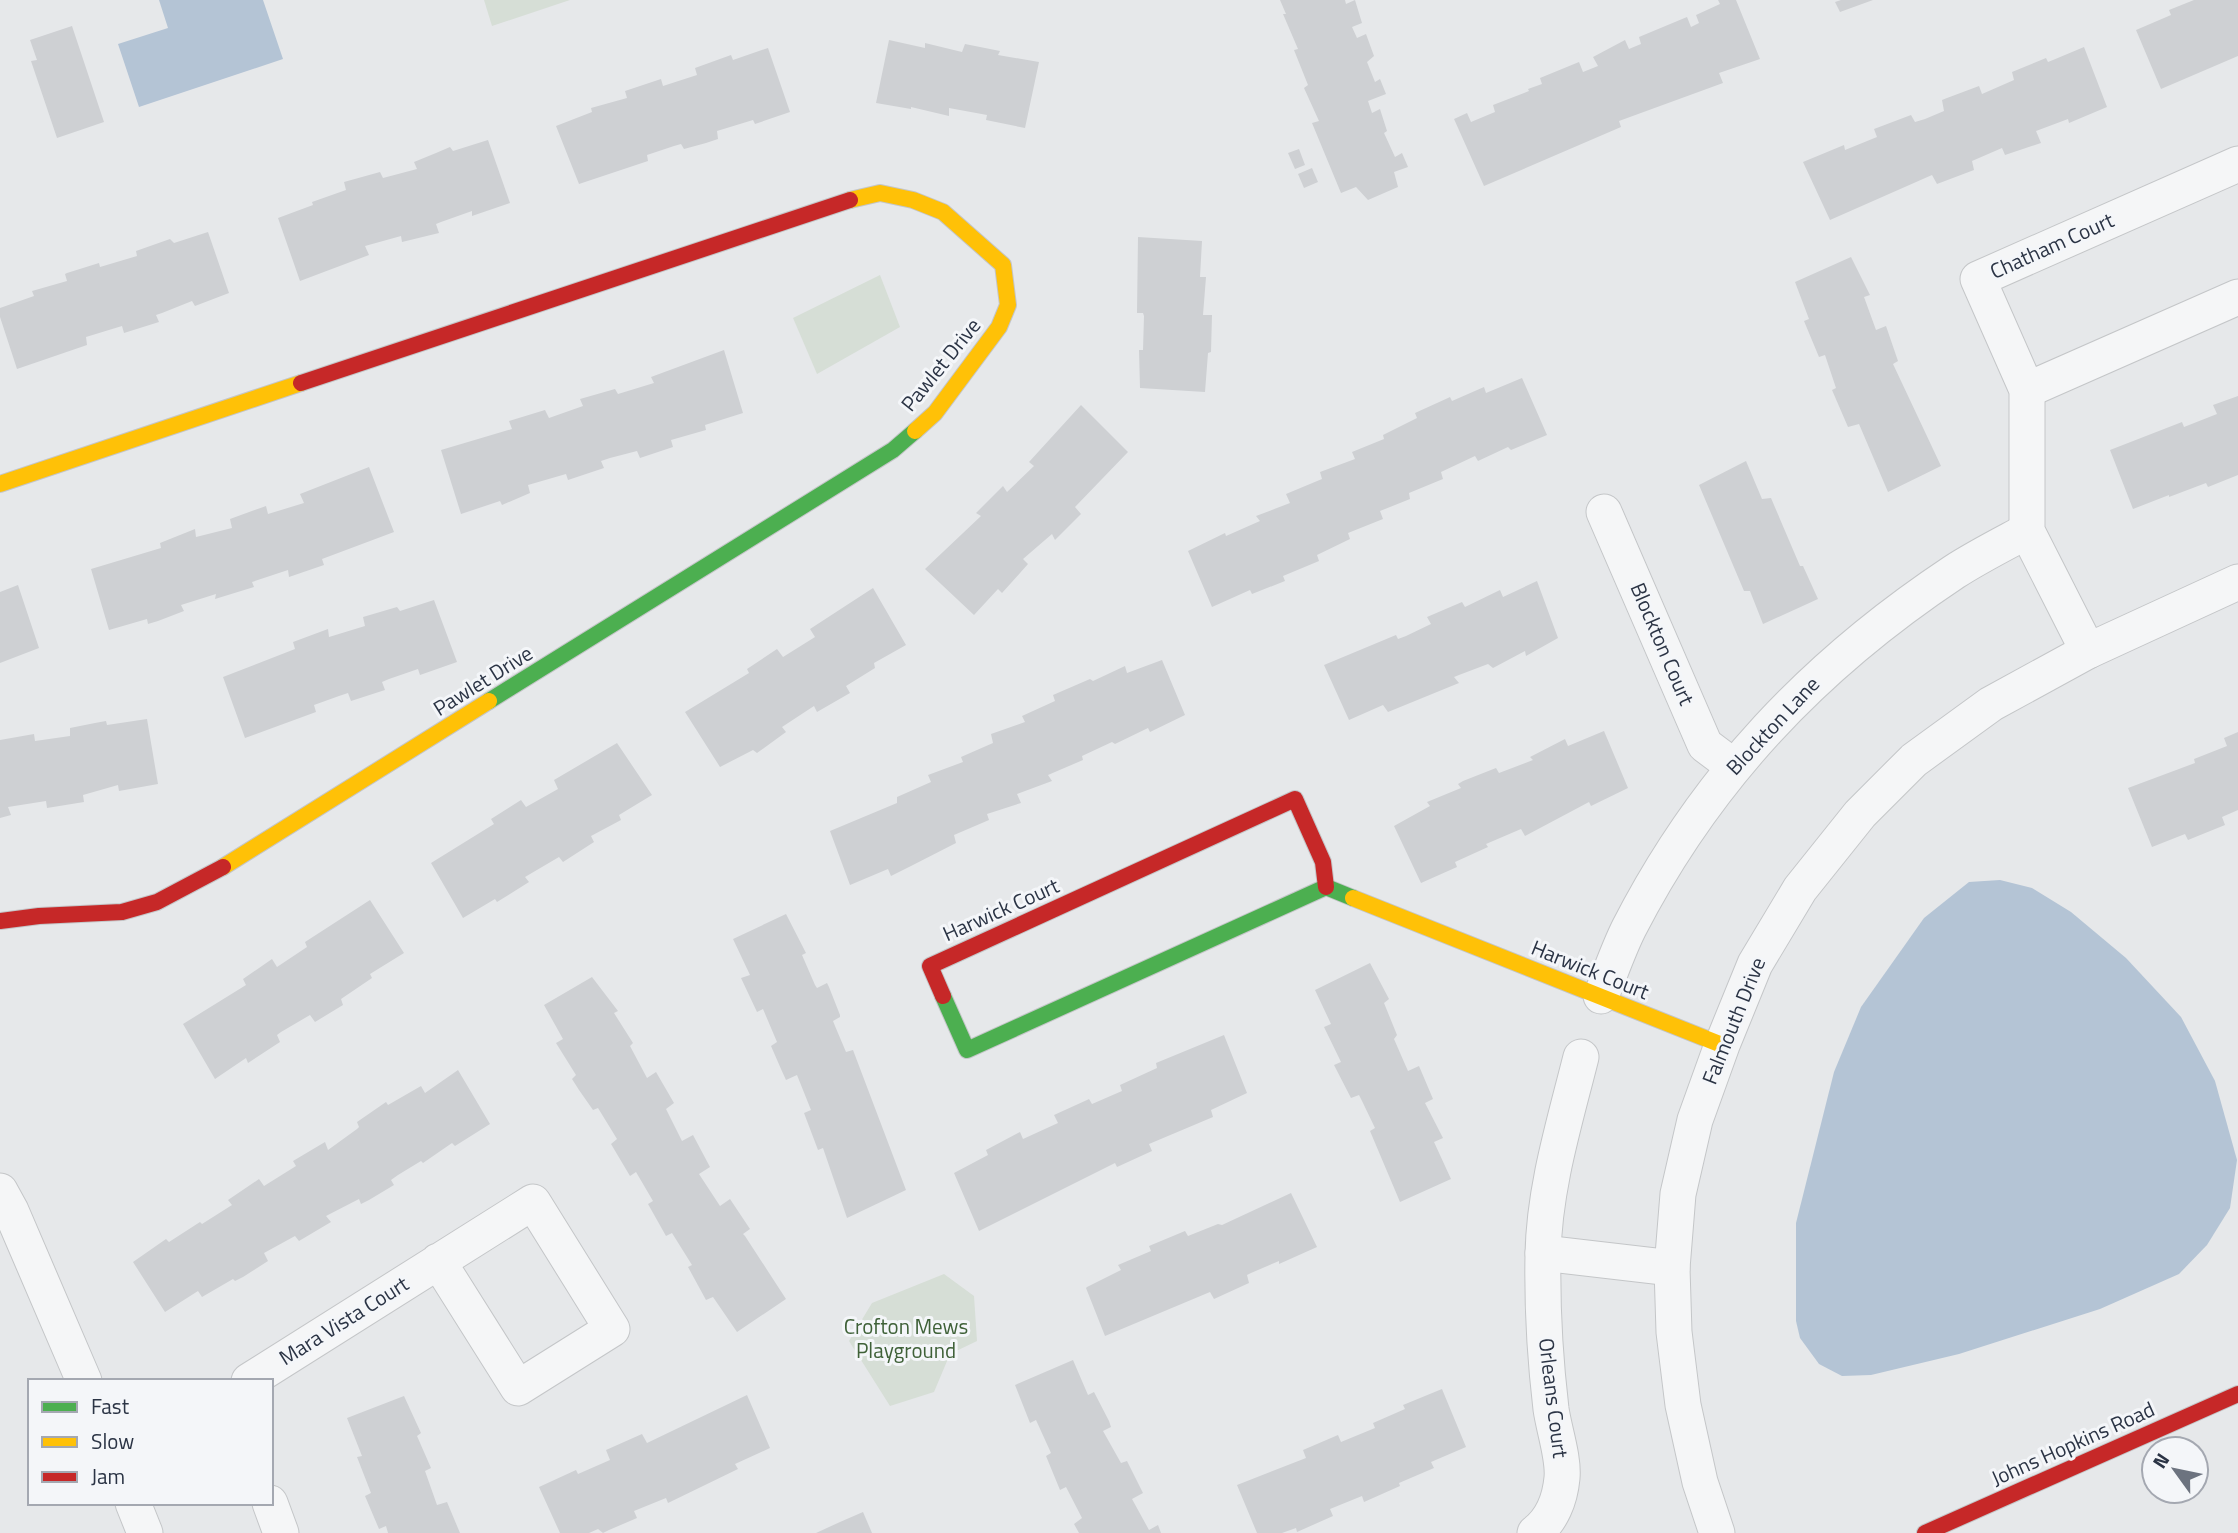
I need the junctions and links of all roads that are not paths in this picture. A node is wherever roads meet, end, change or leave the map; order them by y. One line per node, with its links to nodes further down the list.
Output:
1 (2238, 164): 3 (street, Chatham Court)
2 (2238, 297): 3 (street)
3 (2027, 390): 6 (street, Chatham Court)
4 (0, 484): 11 (street, Pawlet Drive)
5 (1604, 512): 9 (street, Blockton Court)
6 (2027, 531): 8 (street, Chatham Court); 9 (street, Blockton Lane)
7 (2238, 582): 8 (street, Falmouth Drive)
8 (2088, 651): 13 (street, Falmouth Drive)
9 (1733, 766): 12 (street, Blockton Lane)
10 (1326, 887): 10 (street, Harwick Court); 12 (street, Harwick Court)
11 (0, 921)
12 (1601, 996): 13 (street, Harwick Court)
13 (1722, 1045): 18 (street, Falmouth Drive)
14 (1581, 1056): 16 (street, Orleans Court)
15 (4, 1206): 19 (street)
16 (1543, 1253): 18 (street); 26 (street, Orleans Court)
17 (438, 1261): 17 (street, Mara Vista Court); 20 (street, Mara Vista Court)
18 (1672, 1268): 27 (street, Falmouth Drive)
19 (83, 1379)
20 (252, 1379)
21 (2238, 1394): 28 (street, Johns Hopkins Road)
22 (134, 1505): 24 (street)
23 (271, 1505): 25 (street)
24 (145, 1533)
25 (281, 1533)
26 (1535, 1533)
27 (1717, 1533)
28 (1925, 1533)

